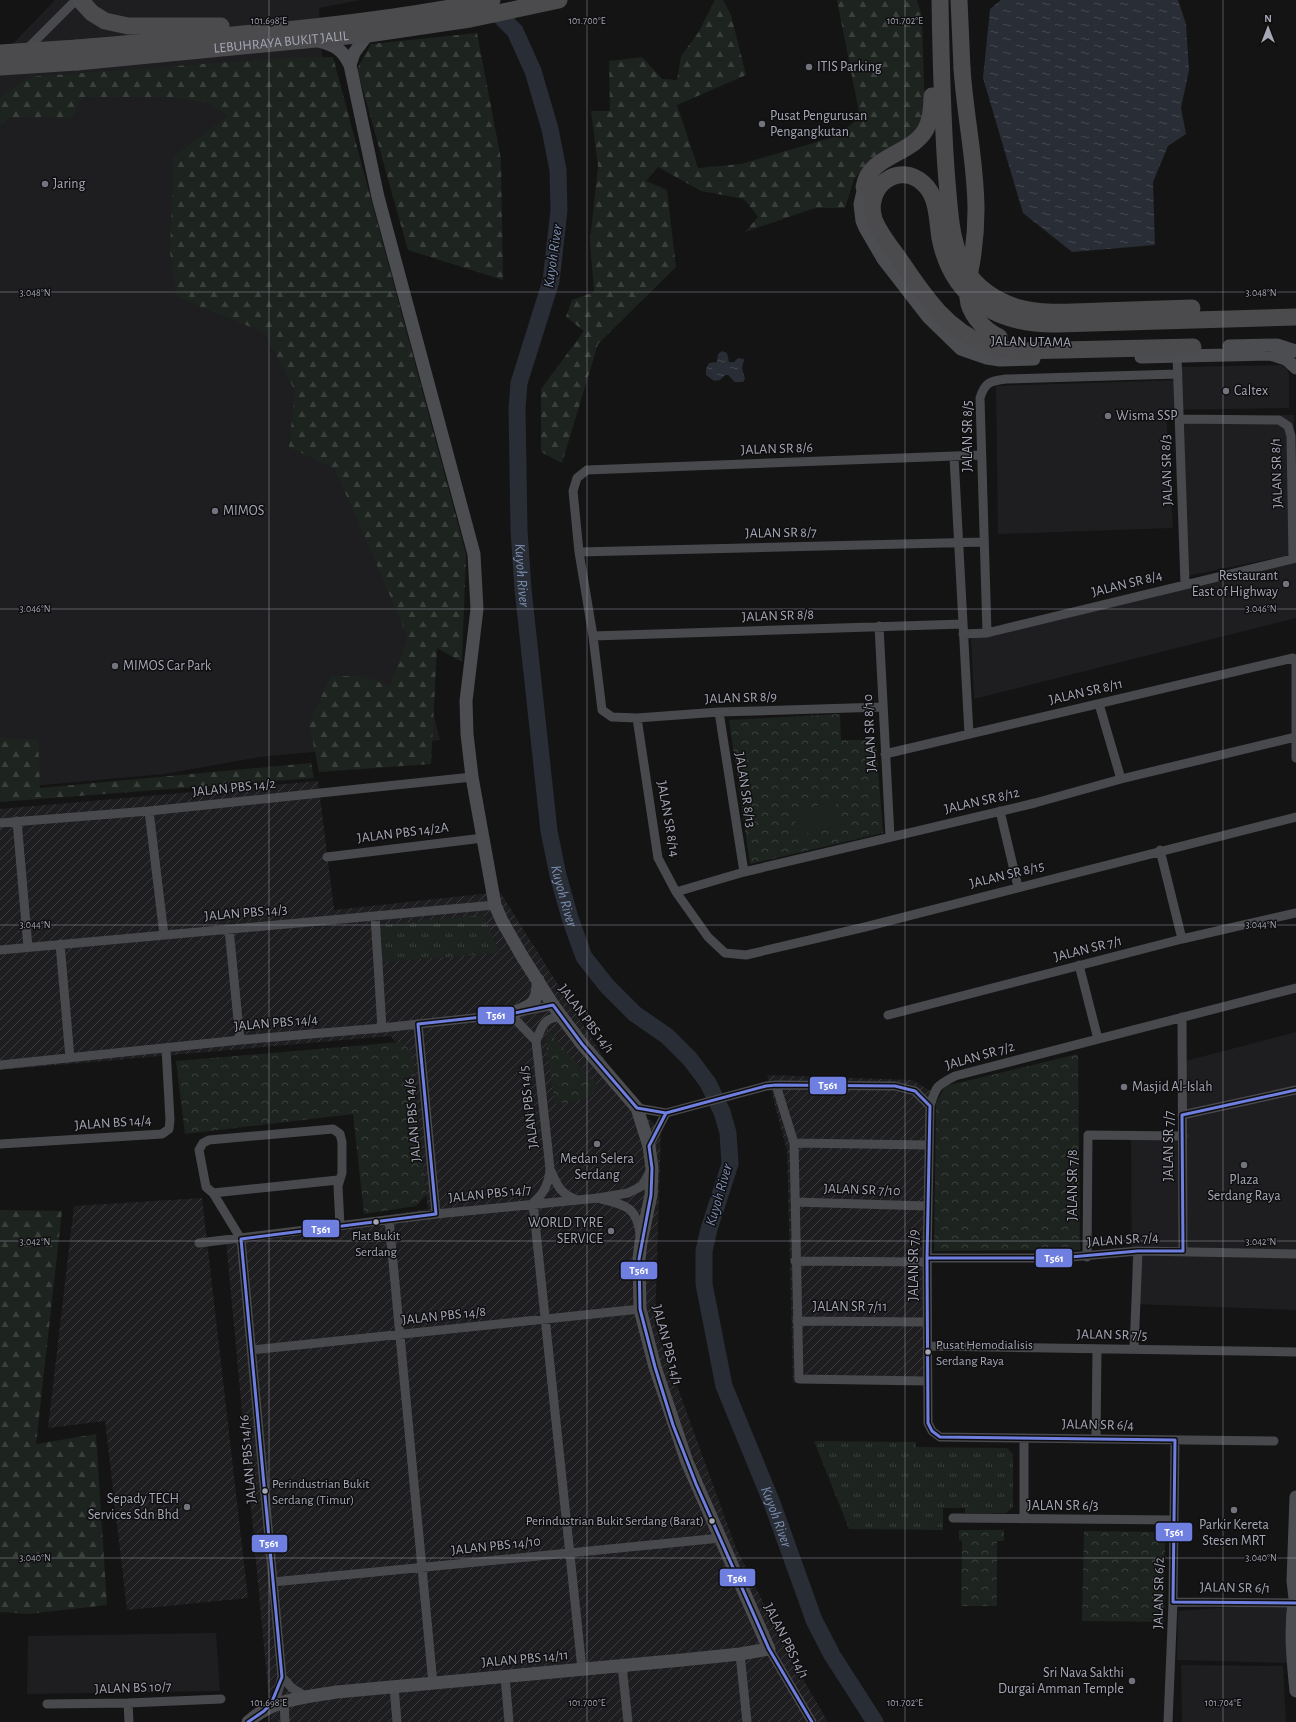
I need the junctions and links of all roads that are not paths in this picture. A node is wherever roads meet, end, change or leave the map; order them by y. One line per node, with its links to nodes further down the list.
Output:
1 (76, 0): 16 (street)
2 (80, 0): 9 (highway)
3 (492, 0): 8 (highway, LEBUHRAYA BUKIT JALIL)
4 (559, 0): 8 (highway, LEBUHRAYA BUKIT JALIL)
5 (930, 0): 17 (highway)
6 (940, 0): 18 (highway)
7 (959, 0): 21 (highway, bridge)
8 (467, 12): 9 (highway, LEBUHRAYA BUKIT JALIL); 10 (highway, LEBUHRAYA BUKIT JALIL)
9 (296, 28): 13 (highway, LEBUHRAYA BUKIT JALIL)
10 (368, 34): 11 (highway, LEBUHRAYA BUKIT JALIL); 14 (street)
11 (314, 40): 13 (highway, LEBUHRAYA BUKIT JALIL); 14 (street)
12 (0, 53): 13 (highway, LEBUHRAYA BUKIT JALIL, bridge)
13 (77, 55): 15 (highway, LEBUHRAYA BUKIT JALIL, bridge)
14 (350, 65): 47 (street, JALAN PBS 14/1)
15 (0, 67)
16 (0, 76)
17 (864, 187): 18 (highway); 23 (street, JALAN UTAMA)
18 (950, 216): 19 (highway)
19 (1296, 305)
20 (1296, 317): 21 (highway)
21 (1193, 347): 22 (street)
22 (1296, 351)
23 (1177, 356): 24 (street, JALAN UTAMA); 25 (street, JALAN SR 8/3)
24 (1296, 368)
25 (1178, 374): 26 (street, JALAN SR 8/3); 27 (street, JALAN SR 8/5)
26 (1179, 420): 32 (street, JALAN SR 8/1); 33 (street, JALAN SR 8/3)
27 (981, 455): 28 (street, JALAN SR 8/6); 29 (street, JALAN SR 8/5)
28 (954, 457): 30 (street, JALAN SR 8/5); 31 (street, JALAN SR 8/6)
29 (983, 542): 30 (street, JALAN SR 8/7); 36 (street, JALAN SR 8/5)
30 (959, 543): 31 (street, JALAN SR 8/7); 34 (street, JALAN SR 8/5)
31 (579, 552): 38 (street)
32 (1295, 558): 33 (street, JALAN SR 8/4)
33 (1185, 584): 36 (street, JALAN SR 8/4)
34 (963, 624): 35 (street, JALAN SR 8/8); 37 (street, JALAN SR 8/5)
35 (879, 626): 38 (street, JALAN SR 8/8); 40 (street, JALAN SR 8/10)
36 (987, 633): 37 (street, JALAN SR 8/4)
37 (963, 634): 43 (street, JALAN SR 8/5)
38 (593, 636): 42 (street, JALAN SR 8/9)
39 (1098, 704): 43 (street, JALAN SR 8/11); 44 (street, JALAN SR 8/11); 48 (street)
40 (883, 707): 41 (street, JALAN SR 8/9); 45 (street, JALAN SR 8/10)
41 (719, 712): 42 (street, JALAN SR 8/9); 58 (street, JALAN SR 8/13)
42 (637, 718): 60 (street, JALAN SR 8/14)
43 (969, 734): 45 (street, JALAN SR 8/11)
44 (1295, 737): 46 (street); 48 (street, JALAN SR 8/12)
45 (885, 754): 55 (street, JALAN SR 8/10)
46 (1296, 758)
47 (472, 777): 49 (street, JALAN PBS 14/2); 54 (street, JALAN PBS 14/1)
48 (1121, 779): 50 (street, JALAN SR 8/12)
49 (149, 811): 52 (street, JALAN PBS 14/2); 65 (street)
50 (1000, 811): 55 (street, JALAN SR 8/12); 59 (street)
51 (1296, 817): 56 (street, JALAN SR 8/15)
52 (17, 821): 53 (street, JALAN PBS 14/2); 68 (street)
53 (0, 823)
54 (483, 838): 57 (street, JALAN PBS 14/2A); 61 (street, JALAN PBS 14/1)
55 (890, 838): 58 (street, JALAN SR 8/12)
56 (1160, 850): 59 (street, JALAN SR 8/15); 66 (street)
57 (327, 857)
58 (744, 872): 60 (street, JALAN SR 8/12)
59 (1018, 887): 70 (street, JALAN SR 8/15)
60 (676, 892): 70 (street, JALAN SR 8/14)
61 (495, 905): 63 (street, JALAN PBS 14/3); 72 (street, JALAN PBS 14/1)
62 (1296, 913): 66 (street, JALAN SR 7/1)
63 (375, 916): 64 (street, JALAN PBS 14/3); 80 (street)
64 (229, 929): 65 (street, JALAN PBS 14/3); 82 (street)
65 (164, 935): 67 (street, JALAN PBS 14/3)
66 (1182, 939): 71 (street, JALAN SR 7/1)
67 (60, 944): 68 (street, JALAN PBS 14/3); 85 (street)
68 (28, 947): 69 (street, JALAN PBS 14/3)
69 (0, 950)
70 (725, 953)
71 (1079, 965): 76 (street, JALAN SR 7/1); 81 (street)
72 (538, 980): 74 (street, JALAN PBS 14/1); 75 (street)
73 (1296, 988): 78 (street, JALAN SR 7/2)
74 (553, 1005): 75 (street, JALAN PBS 14/4); 77 (street, JALAN PBS 14/1)
75 (510, 1014): 79 (street, JALAN PBS 14/4); 83 (street)
76 (888, 1015)
77 (562, 1017): 83 (street); 90 (street, JALAN PBS 14/1)
78 (1182, 1017): 81 (street, JALAN SR 7/2); 92 (street, JALAN SR 7/7)
79 (418, 1024): 80 (street, JALAN PBS 14/4); 107 (street, JALAN PBS 14/6)
80 (382, 1028): 82 (street, JALAN PBS 14/4)
81 (1098, 1039): 89 (street, JALAN SR 7/2)
82 (240, 1040): 84 (street, JALAN PBS 14/4)
83 (536, 1041): 99 (street, JALAN PBS 14/5)
84 (166, 1048): 85 (street, JALAN PBS 14/4); 95 (street, JALAN BS 14/4)
85 (70, 1058): 86 (street, JALAN PBS 14/4)
86 (0, 1065)
87 (771, 1085): 89 (street); 91 (street); 94 (street)
88 (1296, 1090): 92 (street)
89 (930, 1106): 96 (street, JALAN SR 7/9)
90 (637, 1108): 91 (street); 97 (street, JALAN PBS 14/1)
91 (670, 1112): 97 (street)
92 (1182, 1115): 93 (street, JALAN SR 7/7)
93 (1182, 1136): 114 (street, JALAN SR 7/7); 116 (street, JALAN SR 7/8)
94 (794, 1143): 96 (street); 104 (street)
95 (0, 1144)
96 (929, 1145): 106 (street, JALAN SR 7/9)
97 (649, 1146): 98 (street, JALAN PBS 14/1)
98 (652, 1168): 102 (street, JALAN PBS 14/7); 111 (street, JALAN PBS 14/1)
99 (550, 1169): 103 (street); 105 (street)
100 (338, 1180): 101 (street); 101 (street); 109 (street)
101 (213, 1193): 110 (street)
102 (598, 1198): 103 (street, JALAN PBS 14/7); 111 (street, JALAN PBS 14/7)
103 (578, 1200): 105 (street, JALAN PBS 14/7)
104 (795, 1202): 106 (street, JALAN SR 7/10); 118 (street)
105 (534, 1203): 107 (street, JALAN PBS 14/7); 120 (street)
106 (928, 1206): 117 (street, JALAN SR 7/9)
107 (436, 1214): 108 (street, JALAN PBS 14/7)
108 (389, 1220): 109 (street, JALAN PBS 14/7); 123 (street)
109 (340, 1226): 110 (street, JALAN PBS 14/7)
110 (242, 1239): 112 (street, JALAN PBS 14/7); 127 (street, JALAN PBS 14/16)
111 (641, 1242): 119 (street, JALAN PBS 14/1)
112 (199, 1243)
113 (1138, 1251): 114 (street, JALAN SR 7/4); 116 (street, JALAN SR 7/4); 126 (street)
114 (1183, 1251): 115 (street, JALAN SR 7/4)
115 (1296, 1254)
116 (1087, 1257): 117 (street, JALAN SR 7/4)
117 (927, 1260): 118 (street, JALAN SR 7/4); 122 (street, JALAN SR 7/9)
118 (795, 1262): 121 (street)
119 (640, 1309): 120 (street, JALAN PBS 14/8); 139 (street, JALAN PBS 14/1)
120 (545, 1319): 123 (street, JALAN PBS 14/8); 140 (street)
121 (797, 1321): 122 (street, JALAN SR 7/11); 129 (street)
122 (927, 1322): 124 (street, JALAN SR 7/9)
123 (400, 1334): 127 (street, JALAN PBS 14/8); 141 (street)
124 (928, 1346): 125 (street, JALAN SR 7/5); 129 (street, JALAN SR 7/9)
125 (1097, 1349): 126 (street, JALAN SR 7/5); 132 (street)
126 (1134, 1349): 128 (street, JALAN SR 7/5)
127 (252, 1350): 142 (street, JALAN PBS 14/16)
128 (1296, 1352)
129 (927, 1381): 130 (street, JALAN SR 7/9)
130 (928, 1423): 131 (street, JALAN SR 6/4)
131 (1024, 1438): 132 (street, JALAN SR 6/4); 137 (street)
132 (1096, 1439): 133 (street, JALAN SR 6/4)
133 (1175, 1440): 134 (street, JALAN SR 6/4); 138 (street, JALAN SR 6/2)
134 (1274, 1441)
135 (1296, 1497): 144 (street)
136 (952, 1518): 137 (street, JALAN SR 6/3)
137 (1024, 1520): 138 (street, JALAN SR 6/3)
138 (1174, 1520): 143 (street, JALAN SR 6/2)
139 (721, 1538): 140 (street, JALAN PBS 14/10); 145 (street, JALAN PBS 14/1)
140 (570, 1553): 141 (street, JALAN PBS 14/10); 148 (street)
141 (422, 1567): 142 (street, JALAN PBS 14/10); 151 (street)
142 (273, 1582): 149 (street, JALAN PBS 14/16)
143 (1173, 1602): 144 (street, JALAN SR 6/1); 168 (street, JALAN SR 6/2)
144 (1296, 1604): 153 (street)
145 (769, 1649): 146 (street, JALAN PBS 14/11); 167 (street, JALAN PBS 14/1)
146 (740, 1654): 147 (street, JALAN PBS 14/11); 166 (street)
147 (622, 1666): 148 (street, JALAN PBS 14/11); 165 (street)
148 (582, 1669): 150 (street, JALAN PBS 14/11)
149 (282, 1677): 154 (street); 159 (street)
150 (504, 1677): 151 (street, JALAN PBS 14/11); 164 (street)
151 (433, 1684): 152 (street, JALAN PBS 14/11)
152 (394, 1687): 154 (street, JALAN PBS 14/11); 163 (street)
153 (1296, 1690)
154 (307, 1697): 156 (street, JALAN PBS 14/11)
155 (221, 1699): 157 (street, JALAN BS 10/7)
156 (284, 1701): 159 (street, JALAN PBS 14/11); 162 (street)
157 (128, 1703): 158 (street, JALAN BS 10/7); 160 (street)
158 (47, 1704)
159 (265, 1711): 161 (street, JALAN PBS 14/11)
160 (129, 1722)
161 (248, 1722)
162 (285, 1722)
163 (397, 1722)
164 (509, 1722)
165 (628, 1722)
166 (747, 1722)
167 (812, 1722)
168 (1168, 1722)

